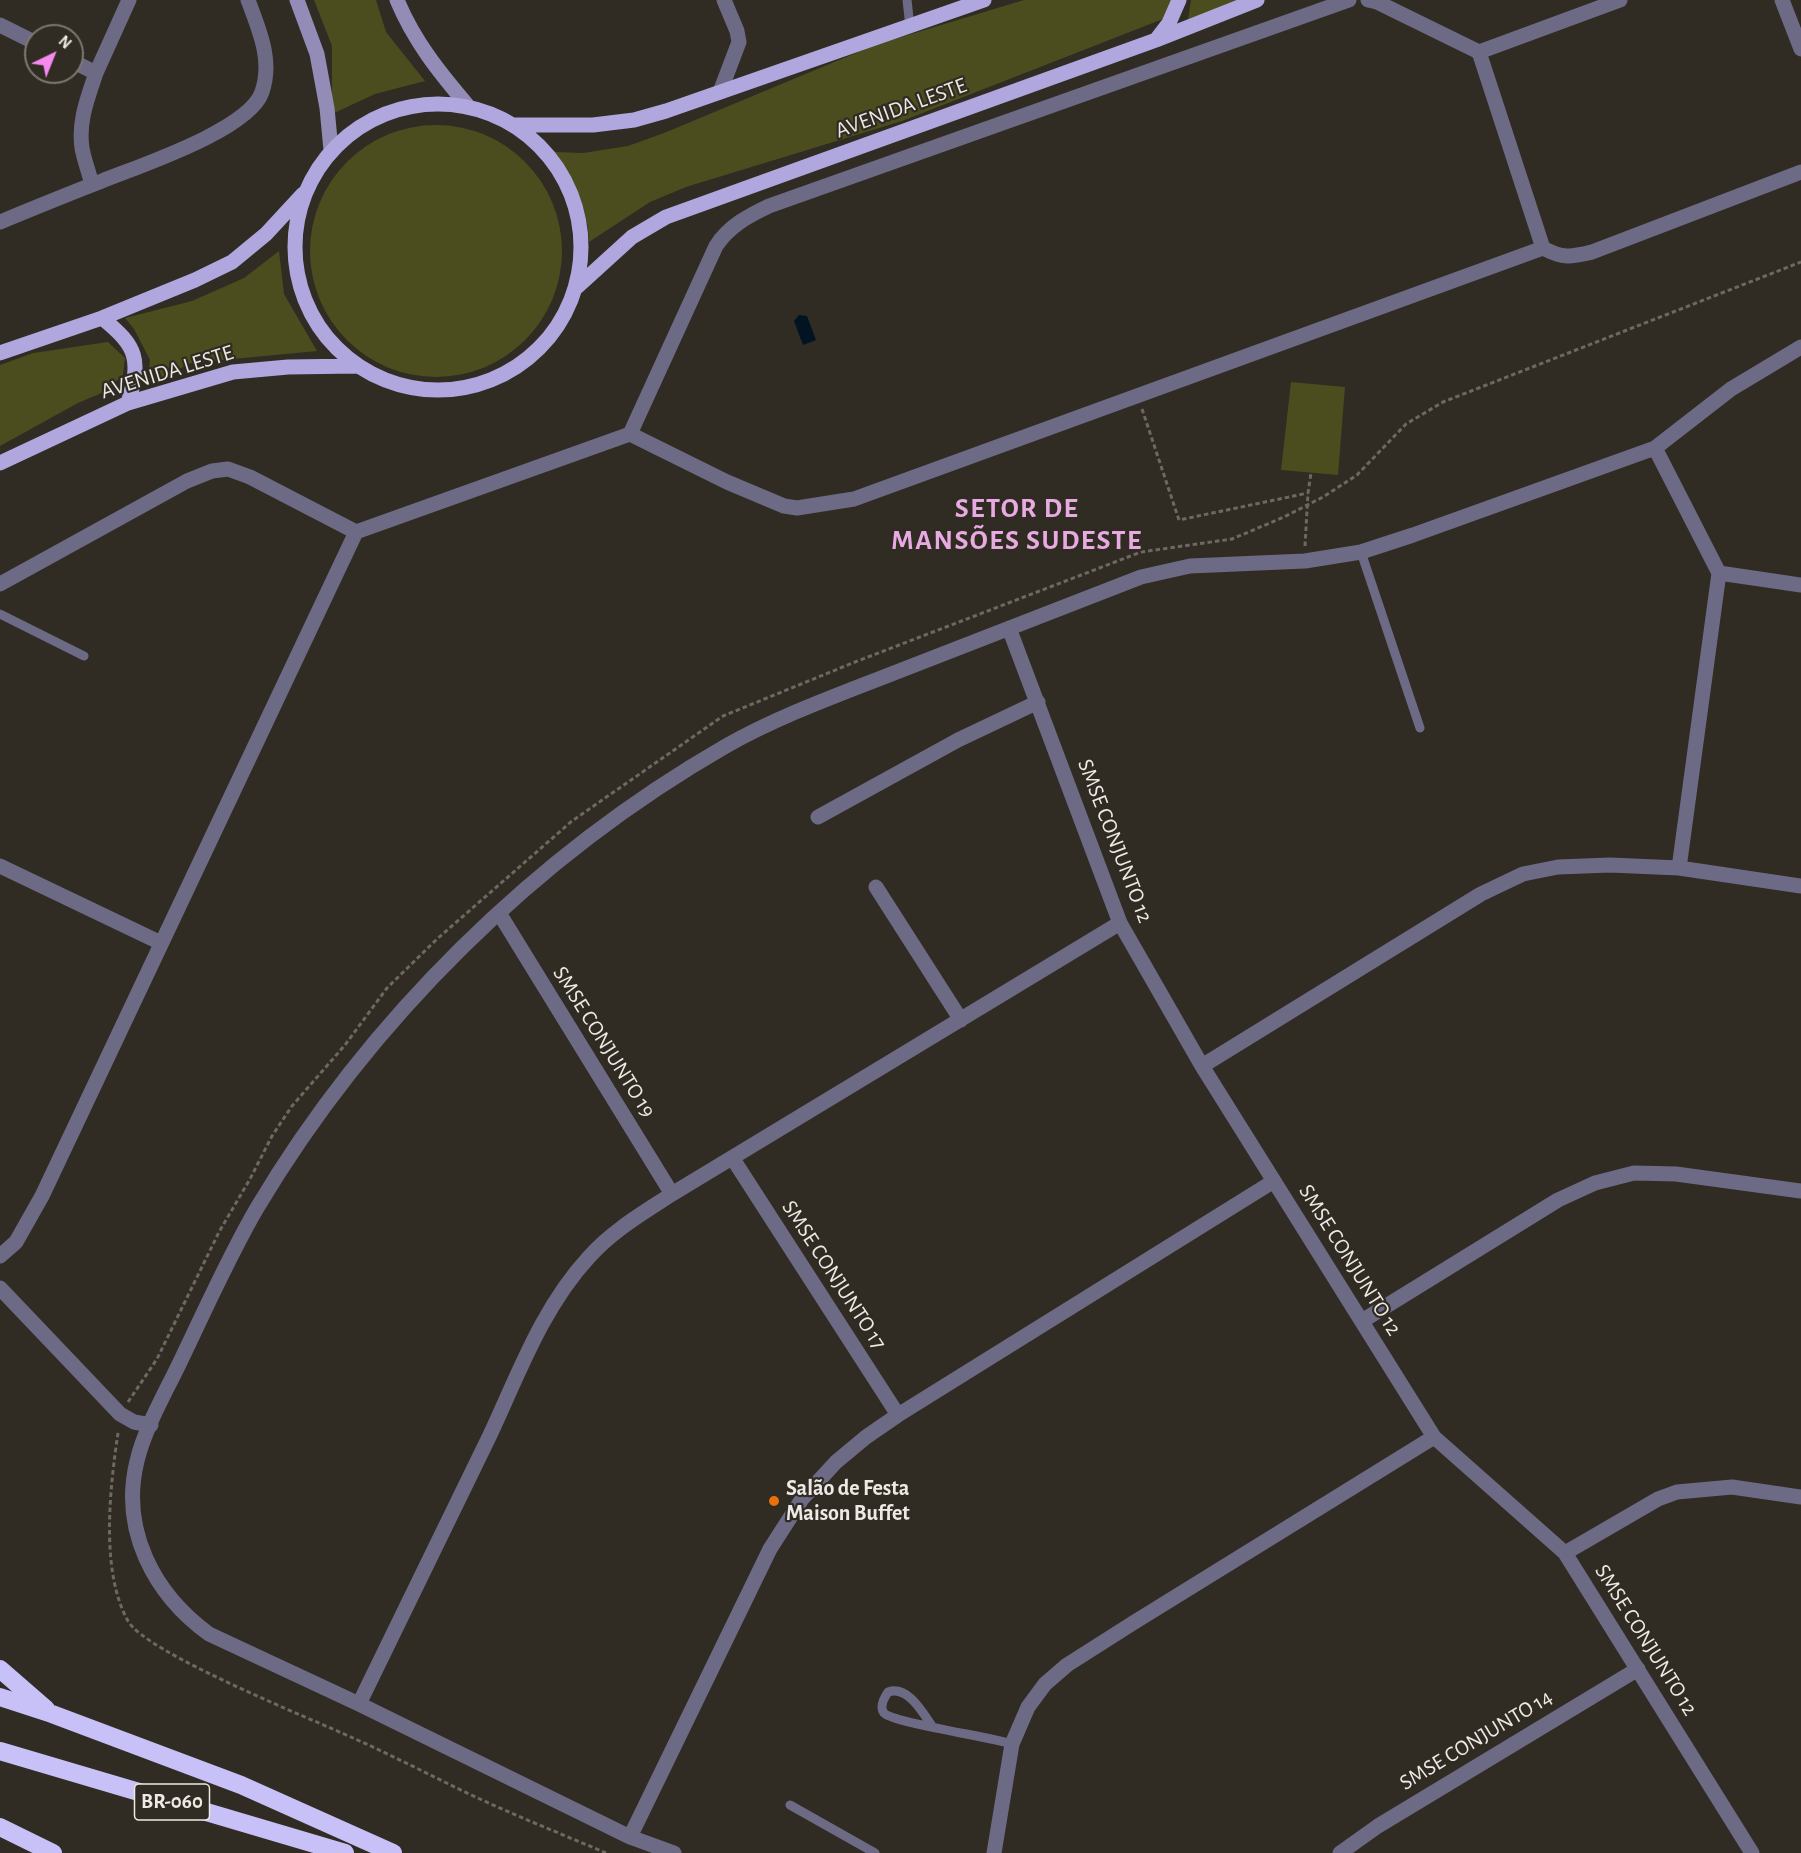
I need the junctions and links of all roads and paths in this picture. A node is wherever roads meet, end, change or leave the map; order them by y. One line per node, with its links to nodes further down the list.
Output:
1 (129, 0): 21 (street)
2 (248, 0): 27 (street)
3 (297, 0): 25 (main road)
4 (397, 0): 23 (main road)
5 (724, 0): 22 (street)
6 (907, 0): 15 (lane)
7 (984, 0): 15 (main road)
8 (1179, 0): 17 (main road)
9 (1257, 0): 17 (main road, AVENIDA LESTE)
10 (1349, 0): 39 (street)
11 (1368, 0): 19 (street)
12 (1620, 0): 19 (street)
13 (1782, 0): 18 (street)
14 (0, 25): 16 (street)
15 (910, 27): 22 (main road)
16 (24, 37)
17 (1156, 40): 32 (main road, AVENIDA LESTE)
18 (1801, 49)
19 (1479, 52): 30 (street)
20 (84, 67): 21 (street)
21 (96, 73): 27 (street)
22 (720, 92): 24 (main road)
23 (468, 106): 24 (main road); 25 (main road)
24 (514, 125): 32 (main road)
25 (331, 150): 28 (main road)
26 (1801, 172): 30 (street)
27 (92, 184): 29 (street)
28 (304, 192): 33 (main road); 36 (main road)
29 (0, 222)
30 (1544, 248): 37 (street)
31 (1801, 262): 44 (path)
32 (577, 287): 36 (main road)
33 (102, 318): 35 (main road); 38 (main road)
34 (1801, 347): 40 (street)
35 (0, 353)
36 (357, 366): 38 (main road, AVENIDA LESTE)
37 (1138, 396): 39 (street); 43 (path)
38 (128, 403): 41 (main road, AVENIDA LESTE)
39 (630, 434): 45 (street)
40 (1655, 448): 46 (street); 48 (street)
41 (0, 463)
42 (1311, 473): 43 (path)
43 (1308, 493): 44 (path)
44 (1308, 505): 47 (path); 73 (path)
45 (356, 532): 49 (street); 63 (street)
46 (1361, 552): 47 (street); 55 (lane)
47 (1305, 561): 52 (street)
48 (1719, 573): 50 (street); 58 (street)
49 (0, 584)
50 (1801, 585)
51 (0, 614): 53 (lane)
52 (1009, 628): 54 (street, SMSE CONJUNTO 12); 61 (street)
53 (84, 656)
54 (1038, 702): 56 (street); 62 (street, SMSE CONJUNTO 12)
55 (1419, 728)
56 (818, 817)
57 (0, 866): 63 (street)
58 (1679, 868): 59 (street); 65 (street)
59 (1801, 886)
60 (876, 887): 64 (street)
61 (499, 913): 69 (street, SMSE CONJUNTO 19); 75 (street)
62 (1120, 923): 64 (street); 65 (street, SMSE CONJUNTO 12)
63 (161, 943): 70 (street)
64 (962, 1020): 66 (street)
65 (1202, 1066): 67 (street, SMSE CONJUNTO 12)
66 (733, 1159): 69 (street); 74 (street, SMSE CONJUNTO 17)
67 (1274, 1181): 72 (street, SMSE CONJUNTO 12); 74 (street)
68 (1801, 1191): 72 (street)
69 (672, 1194): 82 (street)
70 (0, 1256)
71 (0, 1288): 73 (street)
72 (1362, 1321): 76 (street, SMSE CONJUNTO 12)
73 (120, 1414): 75 (street); 93 (path)
74 (898, 1415): 89 (street)
75 (150, 1425): 82 (street)
76 (1434, 1437): 78 (street, SMSE CONJUNTO 12); 85 (street)
77 (1801, 1497): 78 (street)
78 (1565, 1553): 80 (street, SMSE CONJUNTO 12)
79 (0, 1669): 83 (highway)
80 (1638, 1669): 97 (street, SMSE CONJUNTO 14); 98 (street, SMSE CONJUNTO 12)
81 (0, 1697): 83 (highway)
82 (359, 1704): 89 (street)
83 (52, 1714): 92 (highway)
84 (932, 1726): 84 (lane); 85 (lane)
85 (1012, 1744): 96 (street)
86 (0, 1751): 91 (highway, BR-060)
87 (790, 1805): 95 (lane)
88 (0, 1827): 90 (highway)
89 (630, 1837): 94 (street)
90 (53, 1853)
91 (345, 1853)
92 (393, 1853)
93 (606, 1853)
94 (674, 1853)
95 (875, 1853)
96 (994, 1853)
97 (1340, 1853)
98 (1752, 1853)

